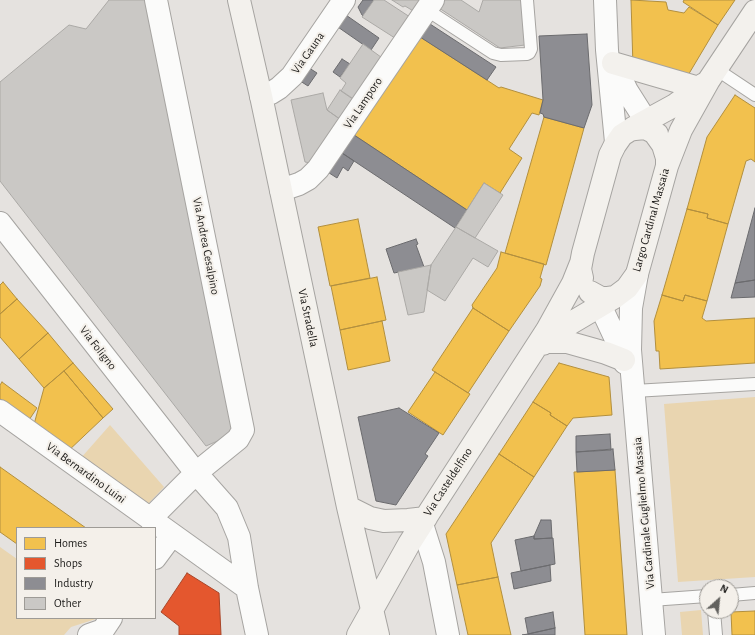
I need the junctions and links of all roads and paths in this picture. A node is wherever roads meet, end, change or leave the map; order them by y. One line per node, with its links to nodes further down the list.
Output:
1 (156, 0): 24 (street, Via Andrea Cesalpino)
2 (239, 0): 11 (street, Via Stradella)
3 (344, 0): 11 (street, Via Gauna)
4 (527, 0): 6 (lane)
5 (605, 0): 8 (street)
6 (430, 5): 14 (street, Via Lamporo)
7 (755, 11): 9 (street)
8 (610, 56): 9 (street); 12 (street); 12 (street)
9 (708, 79): 10 (lane); 12 (street); 13 (street)
10 (755, 95)
11 (261, 96): 14 (street, Via Stradella)
12 (632, 136): 13 (street, Largo Cardinal Massaia); 16 (street)
13 (666, 166): 17 (street, Largo Cardinal Massaia)
14 (281, 190): 25 (street, Via Stradella)
15 (0, 223): 24 (street, Via Foligno)
16 (581, 263): 18 (street); 19 (street, Via Casteldelfino)
17 (637, 274): 18 (street, Largo Cardinal Massaia); 22 (street, Via Cardinale Guglielmo Massaia)
18 (602, 298): 19 (street, Via Casteldelfino); 20 (street, Via Cardinale Guglielmo Massaia)
19 (538, 349): 20 (street); 27 (street, Via Casteldelfino)
20 (624, 360): 22 (street, Via Cardinale Guglielmo Massaia)
21 (755, 384): 22 (lane)
22 (634, 391): 34 (street, Via Cardinale Guglielmo Massaia)
23 (0, 411): 26 (street, Via Bernardino Luini)
24 (196, 473): 26 (street, Via Andrea Cesalpino); 30 (street, Via Foligno)
25 (348, 507): 27 (street); 35 (street, Via Stradella)
26 (150, 519): 28 (street, Via Bernardino Luini)
27 (424, 521): 35 (street, Via Casteldelfino); 42 (street)
28 (172, 535): 29 (street); 30 (street, Via Bernardino Luini)
29 (156, 557)
30 (247, 588): 39 (street, Via Foligno)
31 (755, 593): 32 (lane)
32 (739, 594)
33 (699, 597): 34 (lane)
34 (651, 600): 43 (street, Via Cardinale Guglielmo Massaia)
35 (372, 612): 40 (street, Via Casteldelfino); 41 (street, Via Stradella)
36 (110, 619): 38 (street)
37 (715, 619): 44 (lane)
38 (89, 635)
39 (257, 635)
40 (358, 635)
41 (378, 635)
42 (448, 635)
43 (654, 635)
44 (716, 635)

